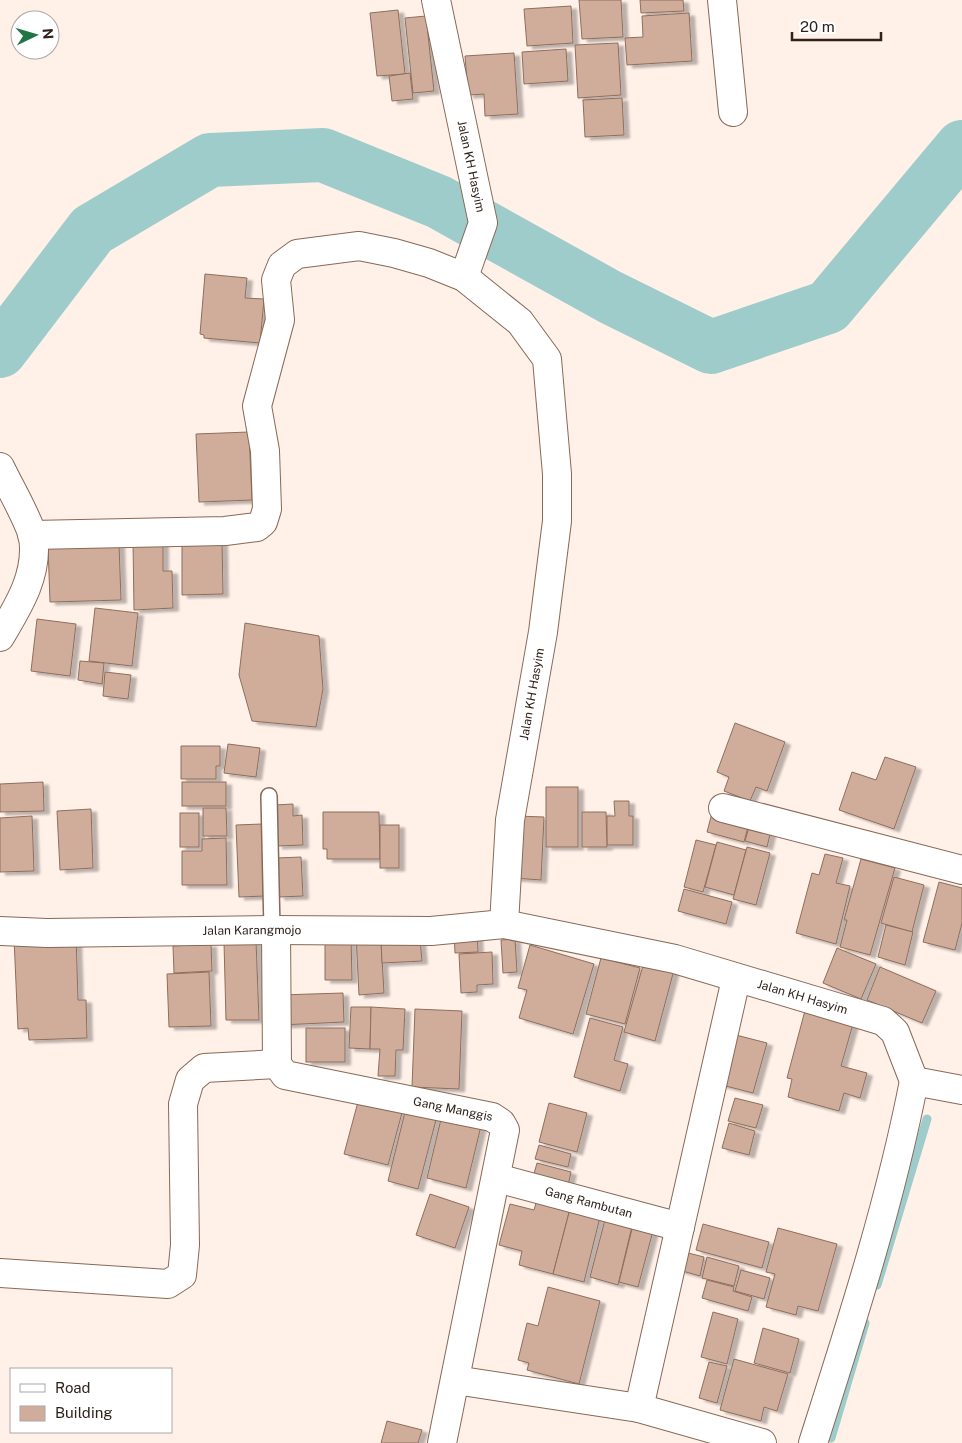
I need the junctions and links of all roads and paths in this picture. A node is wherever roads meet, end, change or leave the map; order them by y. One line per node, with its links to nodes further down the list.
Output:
1 (436, 0): 4 (street, Jalan KH Hasyim)
2 (722, 0): 3 (street)
3 (733, 112)
4 (466, 273): 6 (street); 11 (street, Jalan KH Hasyim)
5 (0, 467): 6 (street)
6 (32, 535): 7 (street)
7 (0, 637)
8 (269, 796): 12 (lane)
9 (723, 808): 10 (street)
10 (962, 870)
11 (504, 924): 12 (street, Jalan Karangmojo); 14 (street, Jalan KH Hasyim)
12 (274, 930): 13 (street, Jalan Karangmojo); 15 (street)
13 (0, 931)
14 (736, 979): 16 (street, Jalan KH Hasyim); 19 (street)
15 (277, 1064): 18 (street, Gang Manggis); 20 (street)
16 (914, 1080): 17 (street); 25 (street)
17 (962, 1090)
18 (497, 1178): 19 (street, Gang Rambutan); 21 (street, Gang Manggis)
19 (680, 1227): 22 (street)
20 (0, 1273)
21 (455, 1380): 22 (street); 23 (street, Gang Manggis)
22 (639, 1408): 24 (street)
23 (442, 1443)
24 (762, 1443)
25 (813, 1443)

